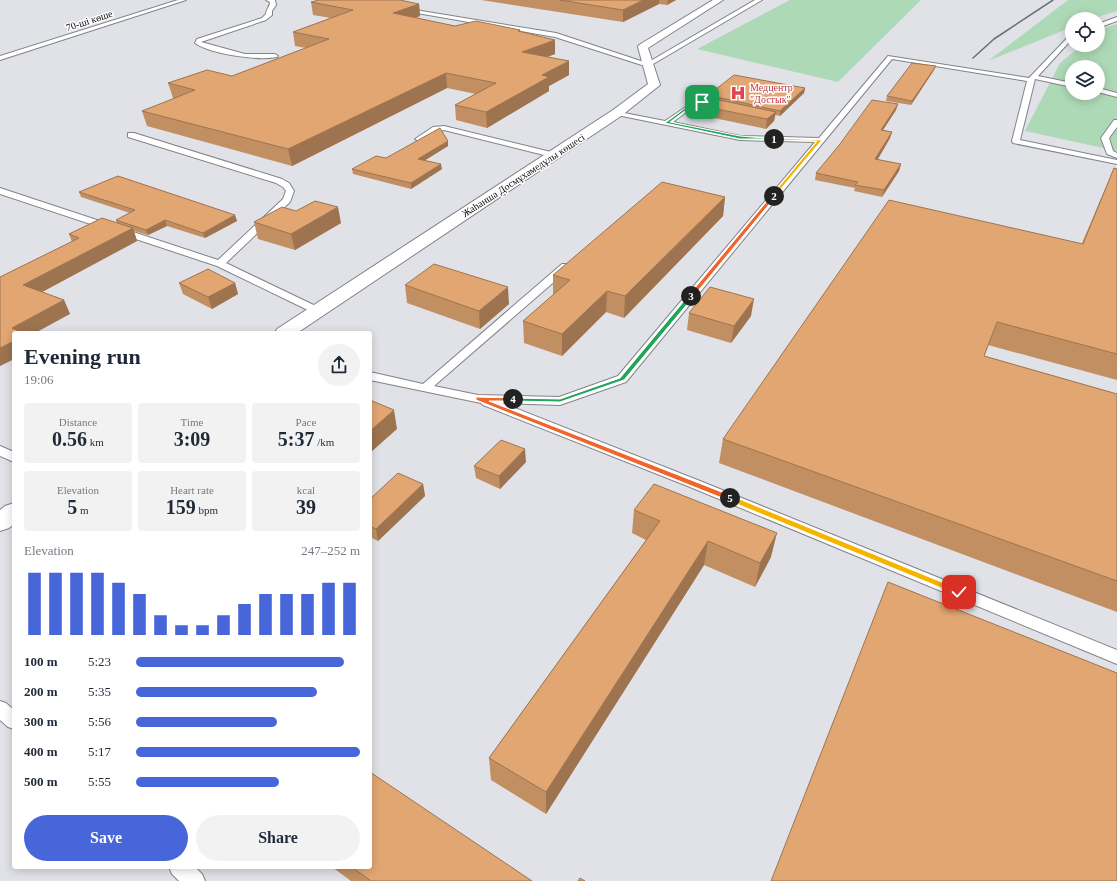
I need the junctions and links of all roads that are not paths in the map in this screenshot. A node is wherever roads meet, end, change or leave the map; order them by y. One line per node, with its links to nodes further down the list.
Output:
1 (183, 0): 10 (lane, 70-ші көше)
2 (269, 0): 9 (lane)
3 (719, 0): 11 (street, Жаһанша Досмұхамедұлы көшесі)
4 (759, 0): 11 (lane)
5 (396, 9): 11 (lane)
6 (1117, 19): 7 (lane)
7 (1105, 23)
8 (1065, 43): 12 (lane)
9 (275, 56)
10 (0, 58)
11 (648, 66): 17 (street, Жаһанша Досмұхамедұлы көшесі)
12 (1032, 79): 13 (lane); 22 (lane); 25 (lane)
13 (1065, 84)
14 (1105, 92): 15 (lane)
15 (1117, 95)
16 (725, 107): 19 (lane)
17 (617, 113): 19 (lane); 23 (street, Жаһанша Досмұхамедұлы көшесі)
18 (1117, 122): 24 (lane)
19 (667, 123): 22 (lane)
20 (131, 136): 28 (lane)
21 (420, 139): 23 (lane)
22 (820, 140): 33 (lane)
23 (552, 155): 29 (street, Жаһанша Досмұхамедұлы көшесі)
24 (1117, 156)
25 (1117, 162)
26 (0, 191): 28 (lane)
27 (576, 257): 32 (lane)
28 (220, 264): 29 (lane)
29 (318, 310): 30 (street, Жаһанша Досмұхамедұлы көшесі)
30 (287, 331)
31 (372, 376): 32 (lane)
32 (425, 388): 33 (lane)
33 (478, 399): 38 (lane)
34 (0, 450): 35 (lane)
35 (12, 457)
36 (12, 513): 37 (street)
37 (0, 522)
38 (1117, 657)
39 (0, 709): 40 (lane)
40 (12, 719)
41 (181, 869): 42 (lane)
42 (195, 881)

